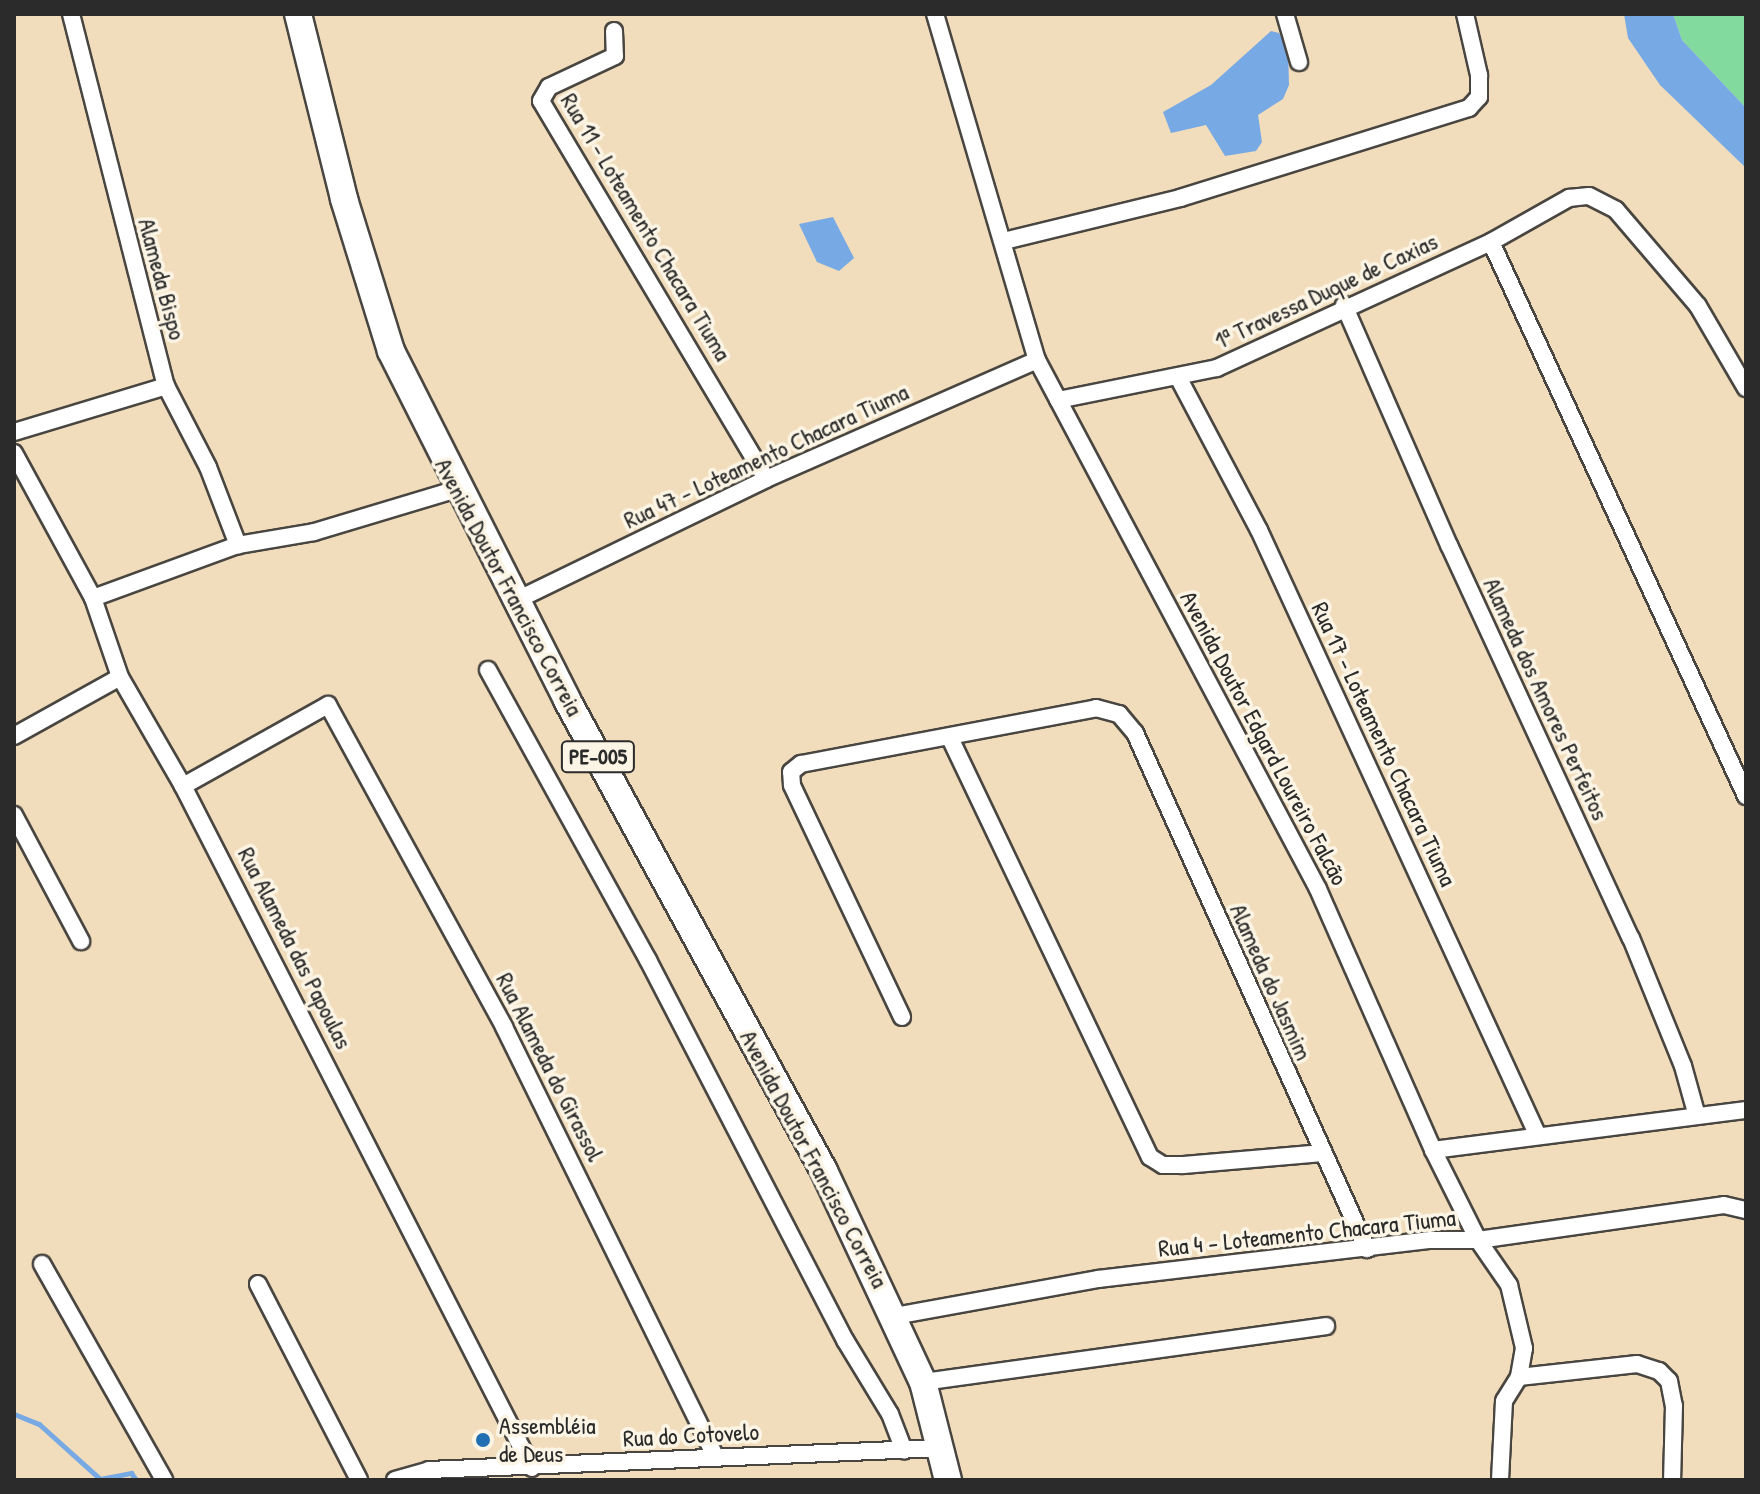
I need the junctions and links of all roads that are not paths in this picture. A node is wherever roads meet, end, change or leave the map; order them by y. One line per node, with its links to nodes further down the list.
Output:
1 (71, 14): 13 (street, Alameda Bispo)
2 (298, 14): 19 (main road, Avenida Doutor Francisco Correia / PE-005)
3 (935, 14): 8 (street, Avenida Doutor Edgard Loureiro Falcão)
4 (1285, 14): 7 (street)
5 (1465, 14): 8 (street)
6 (614, 31): 18 (street, Rua 11 - Loteamento Chacara Tiuma)
7 (1299, 62)
8 (1004, 241): 11 (street, Avenida Doutor Edgard Loureiro Falcão)
9 (1491, 242): 10 (street, 1ª Travessa Duque de Caxias); 14 (street, 1ª Travessa Duque de Caxias); 28 (street)
10 (1344, 305): 12 (street, 1ª Travessa Duque de Caxias); 33 (street, Alameda dos Amores Perfeitos)
11 (1037, 360): 15 (street, Avenida Doutor Edgard Loureiro Falcão); 18 (street, Rua 47 - Loteamento Chacara Tiuma)
12 (1178, 377): 15 (street, 1ª Travessa Duque de Caxias); 34 (street, Rua 17 - Loteamento Chacara Tiuma)
13 (166, 386): 16 (street); 20 (street, Alameda Bispo)
14 (1746, 388)
15 (1058, 400): 35 (street, Avenida Doutor Edgard Loureiro Falcão)
16 (14, 432)
17 (14, 453): 21 (street, Rua Alameda das Papoulas)
18 (766, 479): 22 (street, Rua 47 - Loteamento Chacara Tiuma)
19 (457, 489): 20 (street); 22 (main road, Avenida Doutor Francisco Correia / PE-005)
20 (238, 545): 21 (street)
21 (93, 598): 24 (street, Rua Alameda das Papoulas)
22 (517, 600): 42 (main road, Avenida Doutor Francisco Correia / PE-005)
23 (488, 670): 47 (street)
24 (120, 677): 25 (street); 27 (street, Rua Alameda das Papoulas)
25 (14, 736)
26 (951, 740): 31 (street); 36 (street); 36 (street, Alameda do Jasmim)
27 (183, 786): 48 (street, Rua Alameda do Girassol); 49 (street, Rua Alameda das Papoulas)
28 (1746, 796)
29 (14, 815): 30 (street)
30 (81, 941)
31 (902, 1017)
32 (1746, 1110): 33 (street)
33 (1697, 1116): 34 (street)
34 (1538, 1136): 35 (street)
35 (1433, 1150): 38 (street, Avenida Doutor Edgard Loureiro Falcão)
36 (1323, 1153): 39 (street, Alameda do Jasmim)
37 (1746, 1210): 38 (street, Rua 4 - Loteamento Chacara Tiuma)
38 (1478, 1240): 39 (street, Rua 4 - Loteamento Chacara Tiuma); 44 (street, Avenida Doutor Edgard Loureiro Falcão)
39 (1367, 1249): 42 (street, Rua 4 - Loteamento Chacara Tiuma)
40 (42, 1264): 50 (street)
41 (258, 1284): 51 (street)
42 (895, 1316): 45 (main road, Avenida Doutor Francisco Correia / PE-005)
43 (1326, 1326): 45 (street)
44 (1519, 1377): 54 (street, Avenida Doutor Edgard Loureiro Falcão); 55 (street)
45 (923, 1382): 46 (main road, Avenida Doutor Francisco Correia / PE-005)
46 (944, 1448): 47 (street, Rua do Cotovelo); 53 (main road, Avenida Doutor Francisco Correia / PE-005)
47 (904, 1450): 48 (street, Rua do Cotovelo)
48 (716, 1457): 49 (street, Rua do Cotovelo)
49 (532, 1468): 52 (street, Rua do Cotovelo)
50 (164, 1480)
51 (359, 1480)
52 (395, 1480)
53 (948, 1480)
54 (1500, 1480)
55 (1672, 1480)

